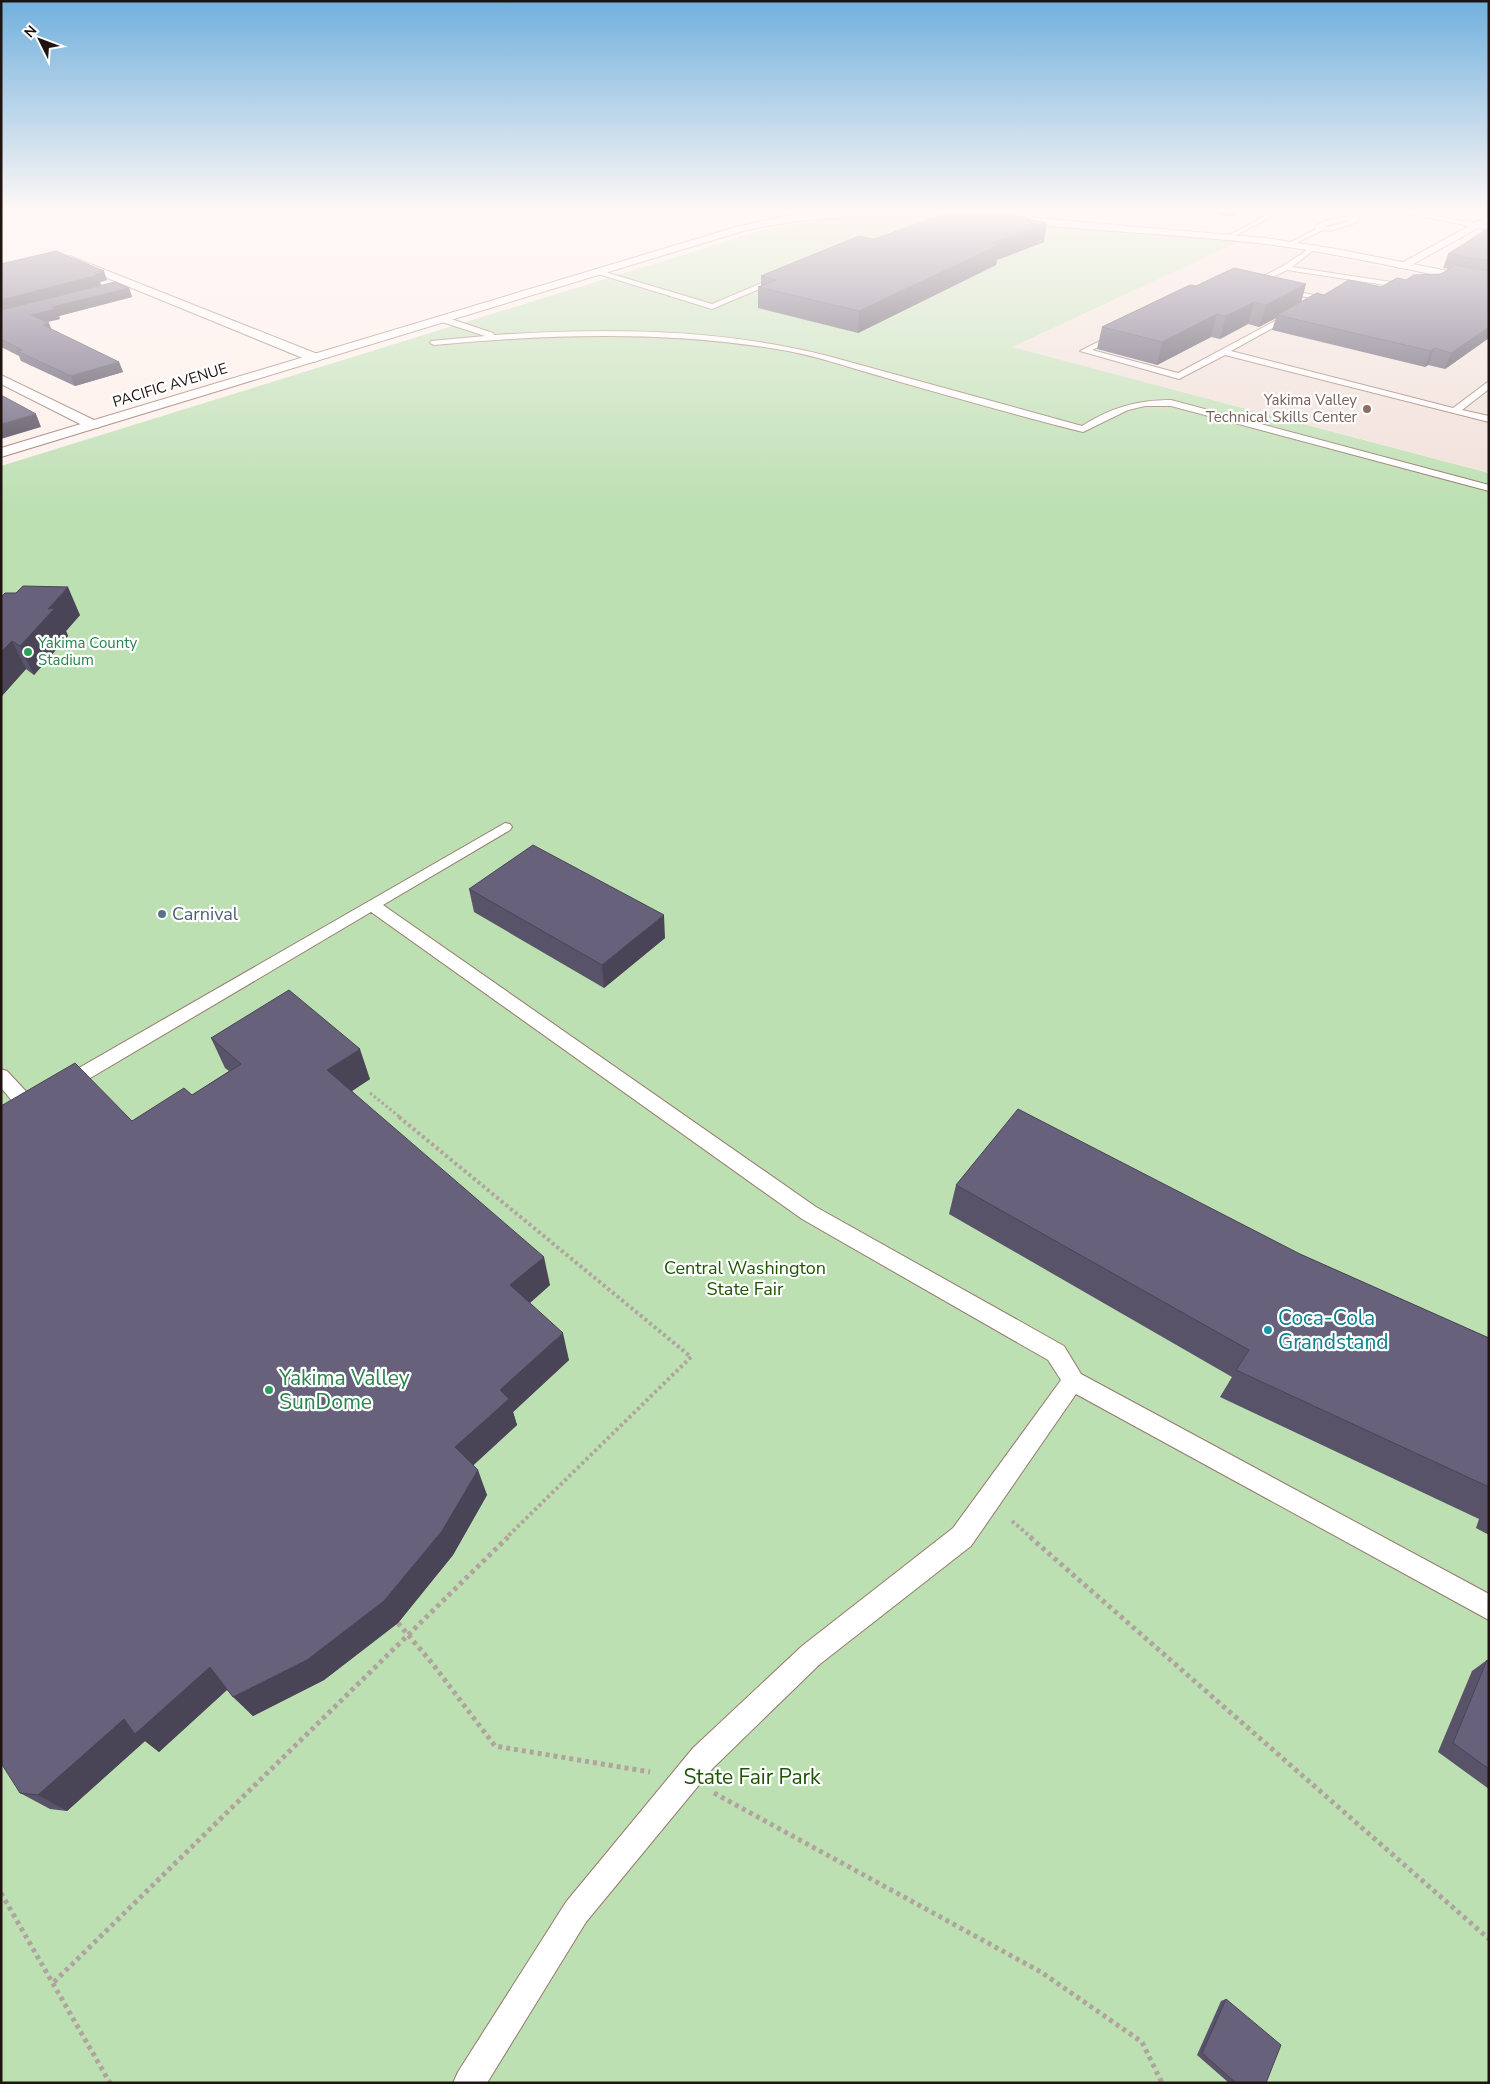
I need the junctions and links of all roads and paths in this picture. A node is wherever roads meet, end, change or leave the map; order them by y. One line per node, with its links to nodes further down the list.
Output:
1 (191, 307): 9 (street)
2 (480, 307): 4 (street, PACIFIC AVENUE)
3 (1306, 307): 8 (lane)
4 (442, 319): 6 (lane); 9 (street, PACIFIC AVENUE)
5 (1128, 329): 8 (lane)
6 (495, 337): 7 (lane); 16 (lane)
7 (434, 343)
8 (1224, 352): 12 (lane)
9 (315, 358): 14 (street, PACIFIC AVENUE)
10 (1, 379): 14 (street)
11 (1489, 384): 12 (lane)
12 (1455, 411): 13 (lane)
13 (1489, 419)
14 (93, 426): 15 (street, PACIFIC AVENUE)
15 (1, 453)
16 (1489, 488)
17 (505, 827): 18 (lane)
18 (372, 905): 19 (lane); 21 (lane)
19 (1, 1076)
20 (370, 1093): 25 (path)
21 (1072, 1381): 22 (lane); 23 (lane)
22 (988, 1501): 26 (lane); 28 (path)
23 (1489, 1608)
24 (398, 1623): 25 (path)
25 (409, 1634): 26 (path); 29 (path)
26 (686, 1778): 31 (lane); 32 (path)
27 (1, 1893): 29 (path)
28 (1489, 1939)
29 (54, 1982): 30 (path)
30 (110, 2083)
31 (470, 2083)
32 (1162, 2083)

